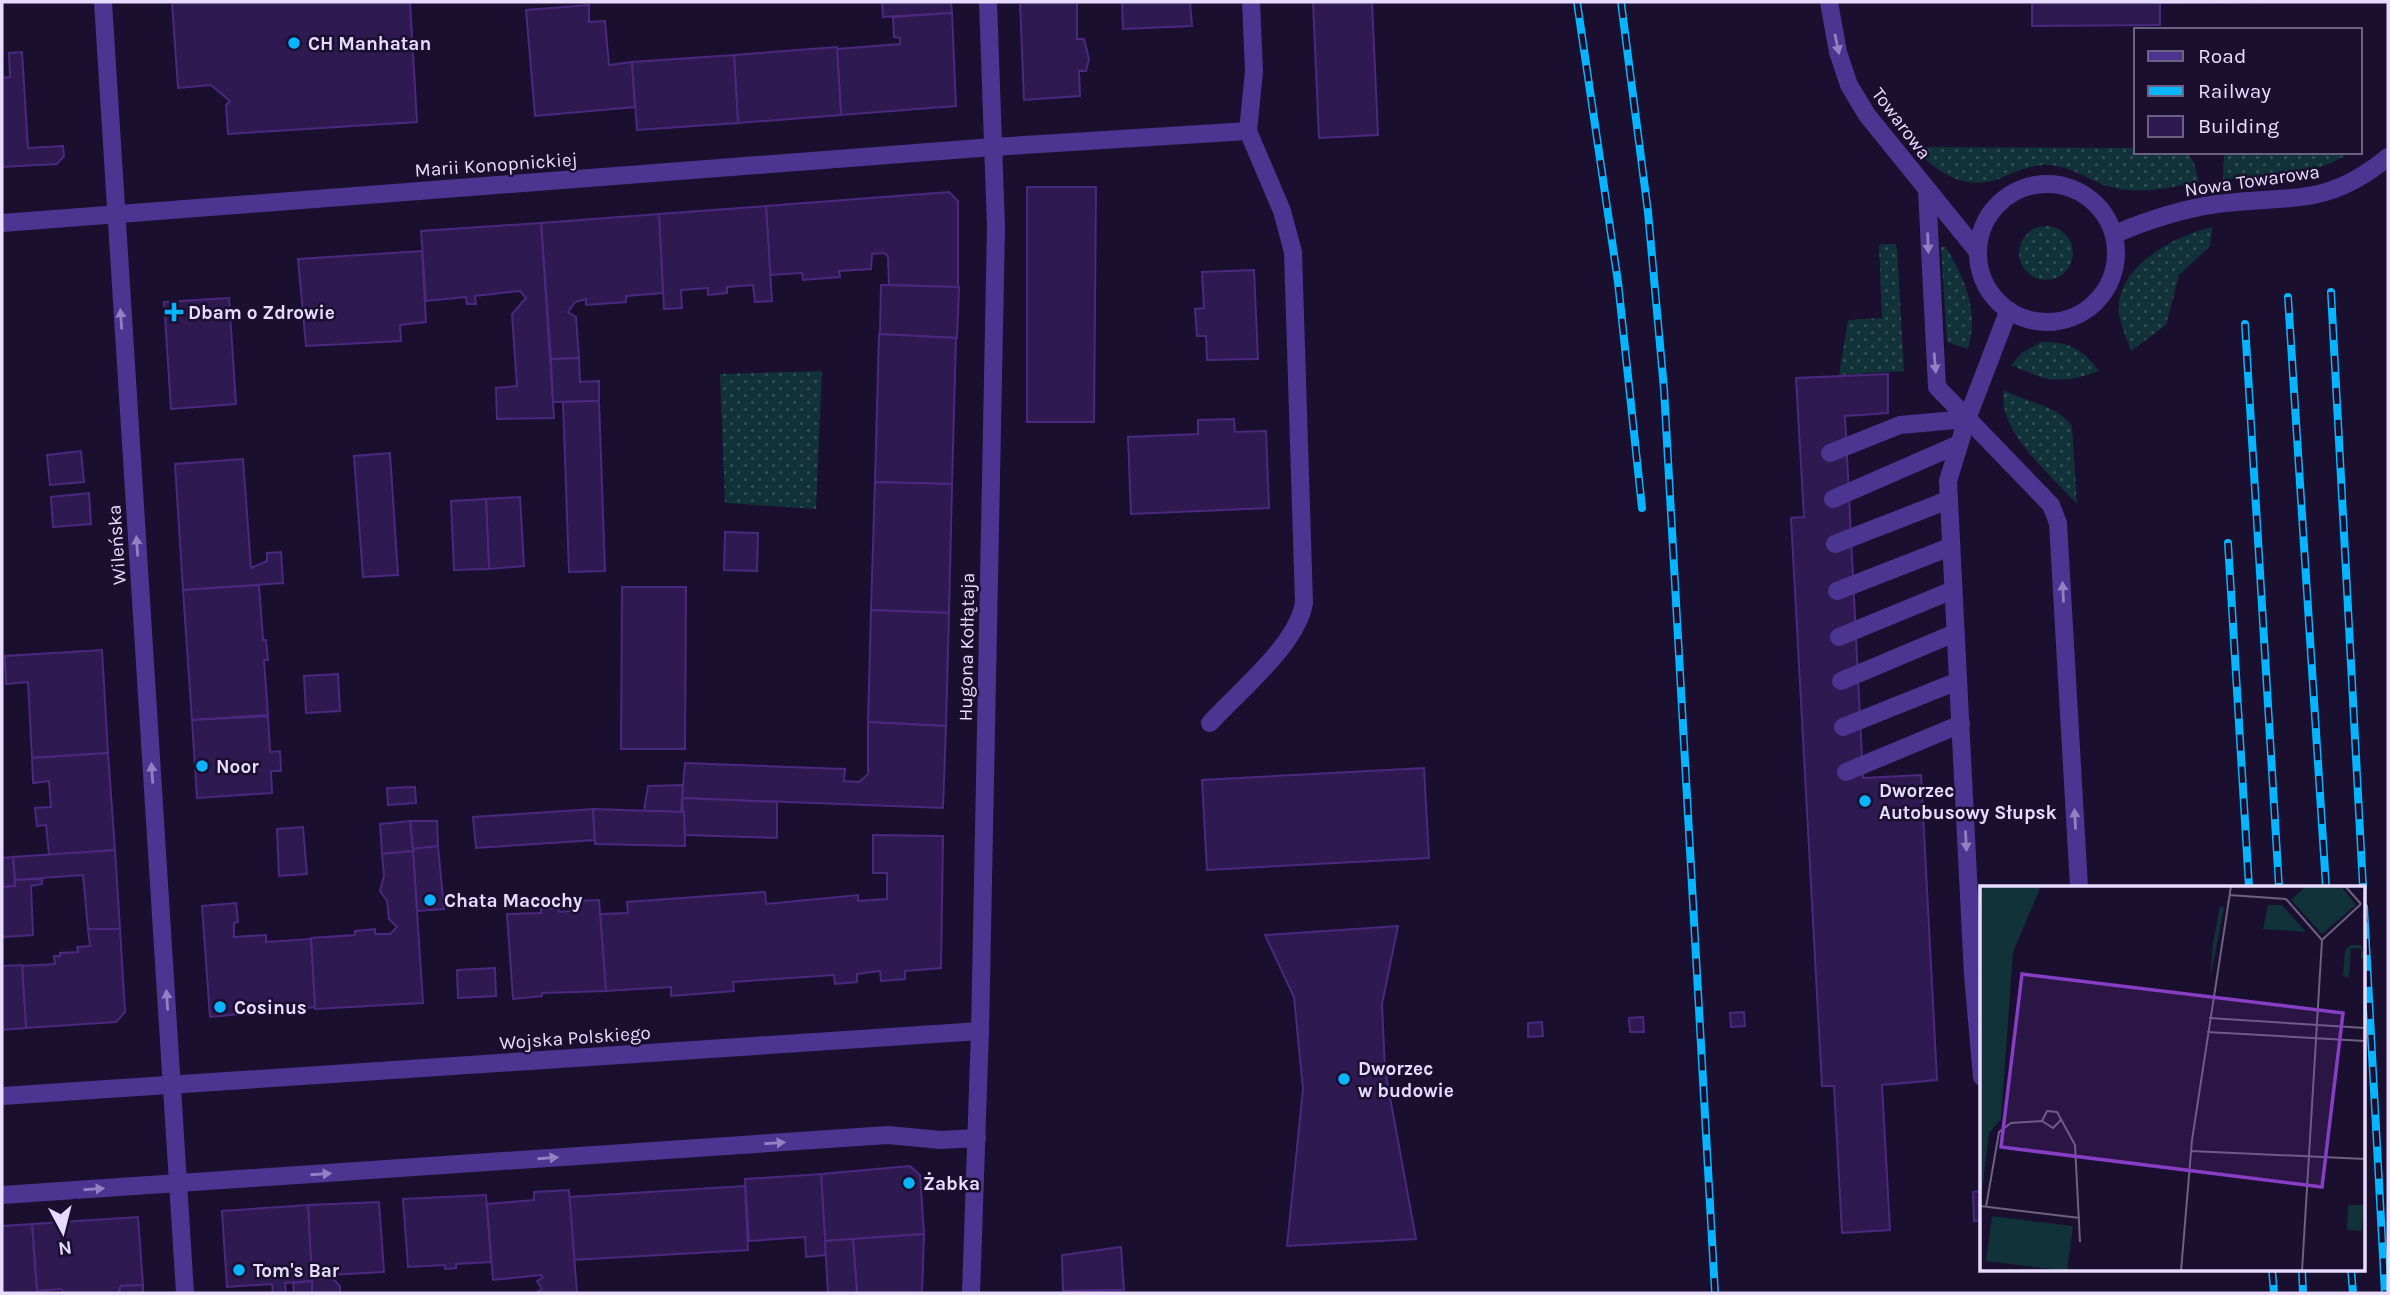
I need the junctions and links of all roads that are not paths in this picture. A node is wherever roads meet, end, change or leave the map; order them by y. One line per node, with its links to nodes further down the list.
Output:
1 (103, 2): 9 (street, Wileńska)
2 (988, 2): 6 (street, Hugona Kołłątaja)
3 (1251, 2): 5 (street)
4 (1829, 2): 8 (street, Towarowa, one-way to 8)
5 (1248, 131): 6 (street, Marii Konopnickiej); 27 (street)
6 (993, 147): 9 (street, Marii Konopnickiej); 32 (street, Hugona Kołłątaja)
7 (2388, 157): 11 (street, Nowa Towarowa)
8 (1927, 190): 12 (street, Towarowa); 14 (street, one-way to 14)
9 (114, 214): 10 (street, Marii Konopnickiej); 34 (street, Wileńska, one-way to 9)
10 (2, 223)
11 (2115, 234): 12 (street); 13 (street)
12 (1978, 252): 13 (street)
13 (2008, 312): 14 (street)
14 (1967, 419): 15 (street); 16 (street); 31 (street, one-way to 14)
15 (1959, 444): 17 (street); 18 (street)
16 (1830, 453)
17 (1833, 499)
18 (1948, 500): 19 (street); 20 (street)
19 (1835, 544)
20 (1950, 547): 21 (street); 22 (street)
21 (1953, 590): 23 (street); 24 (street)
22 (1837, 591)
23 (1955, 633): 25 (street); 26 (street)
24 (1839, 637)
25 (1841, 681)
26 (1958, 681): 28 (street); 29 (street)
27 (1210, 723)
28 (1961, 724): 30 (street); 33 (street, one-way to 33)
29 (1843, 727)
30 (1846, 772)
31 (2079, 886)
32 (981, 1031): 34 (street, Wojska Polskiego); 36 (street, Hugona Kołłątaja)
33 (1980, 1054)
34 (172, 1084): 35 (street, Wojska Polskiego); 37 (street)
35 (2, 1096)
36 (977, 1138): 37 (street, one-way to 36); 40 (street, Hugona Kołłątaja)
37 (178, 1183): 38 (street, one-way to 37); 39 (street)
38 (2, 1195)
39 (185, 1293)
40 (971, 1293)

